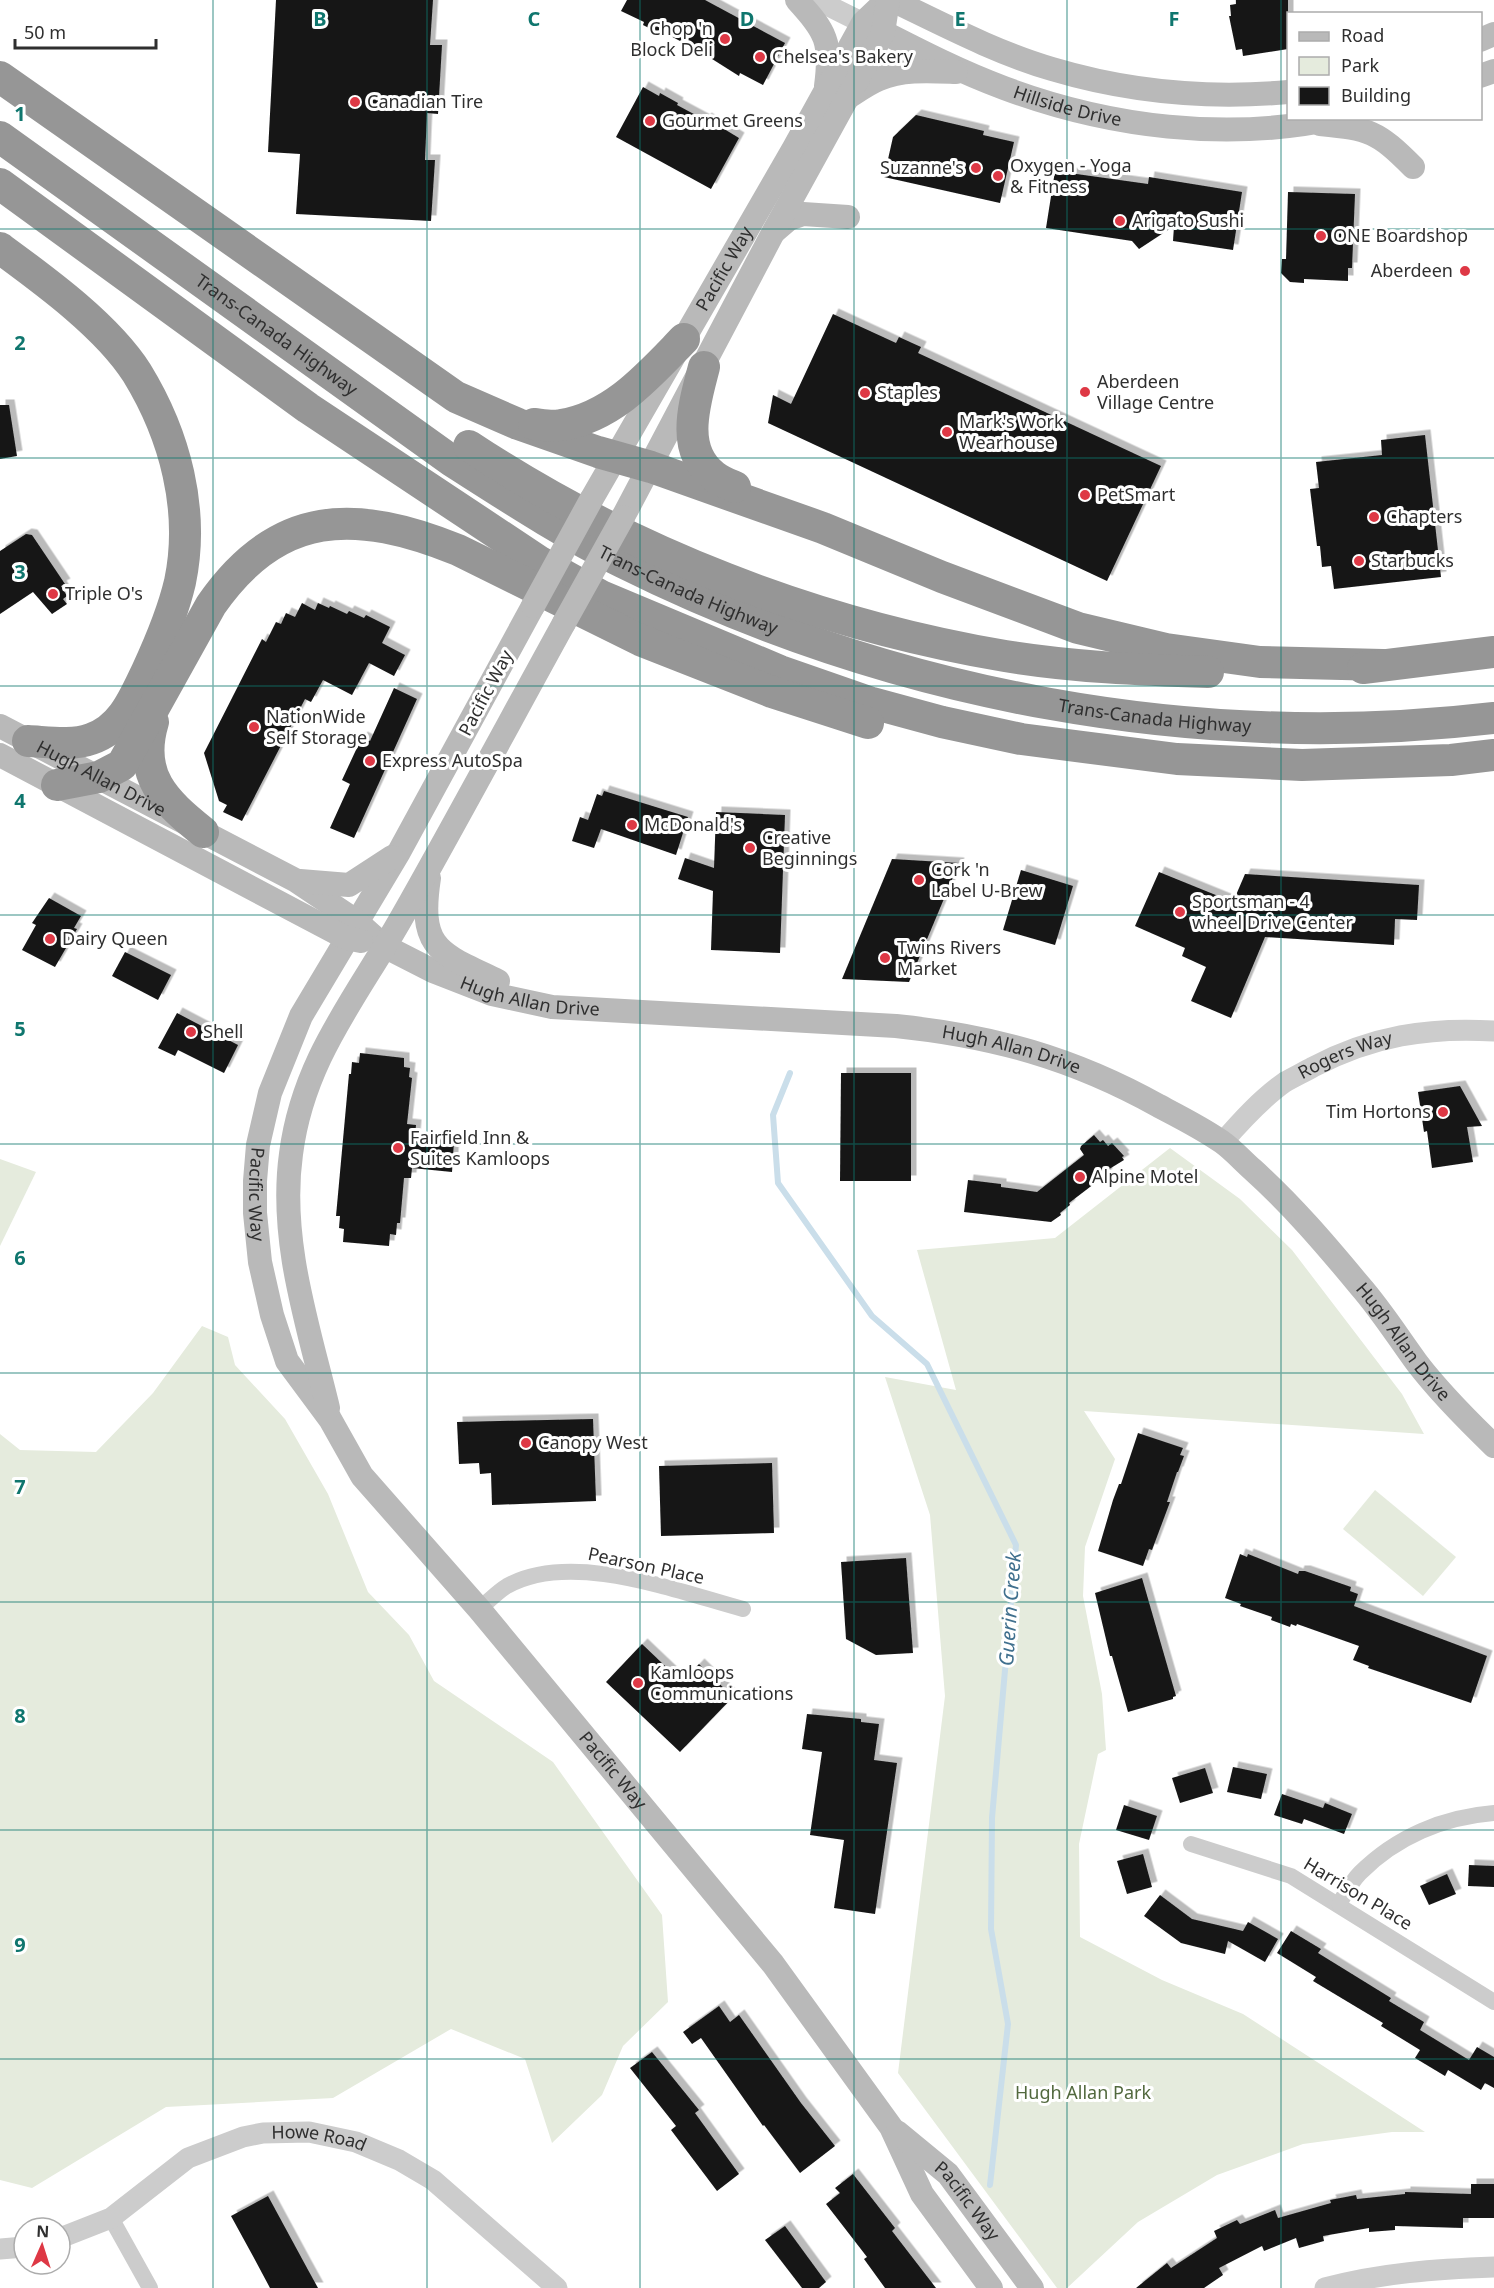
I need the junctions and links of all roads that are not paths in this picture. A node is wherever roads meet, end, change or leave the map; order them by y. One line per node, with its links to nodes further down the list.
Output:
1 (797, 0): 8 (main road)
2 (817, 0): 4 (street, Hillside Drive)
3 (889, 0): 4 (main road, Pacific Way); 7 (main road, Hillside Drive)
4 (873, 28): 5 (main road, Hillside Drive); 8 (main road, Pacific Way)
5 (964, 72): 8 (main road); 9 (main road, Hillside Drive)
6 (0, 77): 19 (highway)
7 (1287, 92)
8 (837, 94): 11 (main road, Pacific Way); 16 (main road, Pacific Way)
9 (1326, 121): 12 (main road, Hillside Drive)
10 (0, 137): 17 (highway, Trans-Canada Highway)
11 (813, 159): 14 (main road, Pacific Way); 14 (main road)
12 (1413, 167)
13 (0, 184): 28 (highway)
14 (774, 231): 18 (main road, Pacific Way)
15 (0, 248): 29 (highway)
16 (684, 339): 19 (highway); 20 (main road, Pacific Way)
17 (298, 351): 24 (highway); 26 (highway, Trans-Canada Highway)
18 (704, 367): 21 (main road, Pacific Way); 22 (highway)
19 (518, 424): 20 (highway)
20 (617, 457): 21 (highway); 35 (main road, Pacific Way, bridge)
21 (651, 467): 22 (highway); 36 (main road, Pacific Way, bridge)
22 (823, 528): 24 (highway)
23 (1494, 652): 24 (highway)
24 (1383, 665)
25 (158, 704): 28 (highway); 32 (highway); 34 (highway)
26 (1494, 718)
27 (0, 726): 29 (main road, Hugh Allan Drive)
28 (1021, 739): 31 (highway)
29 (28, 741): 32 (main road, Hugh Allan Drive)
30 (0, 755): 33 (main road, Hugh Allan Drive)
31 (1494, 755)
32 (99, 777): 33 (highway); 34 (main road, Hugh Allan Drive)
33 (57, 785): 38 (main road, Hugh Allan Drive)
34 (203, 832): 37 (main road, Hugh Allan Drive)
35 (399, 852): 37 (main road); 38 (main road, Pacific Way)
36 (430, 866): 39 (main road, Pacific Way); 40 (main road)
37 (295, 880): 38 (main road, Hugh Allan Drive)
38 (351, 930): 39 (main road, Hugh Allan Drive); 44 (main road, Pacific Way)
39 (384, 946): 40 (main road, Hugh Allan Drive); 43 (main road, Pacific Way)
40 (552, 1007): 42 (main road, Hugh Allan Drive)
41 (1494, 1031): 42 (street, Rogers Way)
42 (1222, 1143): 46 (main road, Hugh Allan Drive)
43 (293, 1259): 44 (main road); 45 (main road, Pacific Way)
44 (260, 1262): 45 (main road, Pacific Way)
45 (330, 1419): 47 (main road, Pacific Way)
46 (1494, 1446)
47 (479, 1609): 48 (street, Pearson Place); 53 (main road, Pacific Way)
48 (743, 1609)
49 (1494, 1813): 51 (street)
50 (1191, 1844): 51 (street, Harrison Place)
51 (1339, 1904): 52 (street, Harrison Place)
52 (1494, 2002)
53 (891, 2127): 59 (main road, Pacific Way); 60 (main road, Pacific Way)
54 (111, 2218): 55 (street, Howe Road); 57 (street); 58 (street, Howe Road)
55 (72, 2233)
56 (1494, 2267): 61 (street)
57 (150, 2288)
58 (557, 2288)
59 (991, 2288)
60 (1032, 2288)
61 (1325, 2288)

